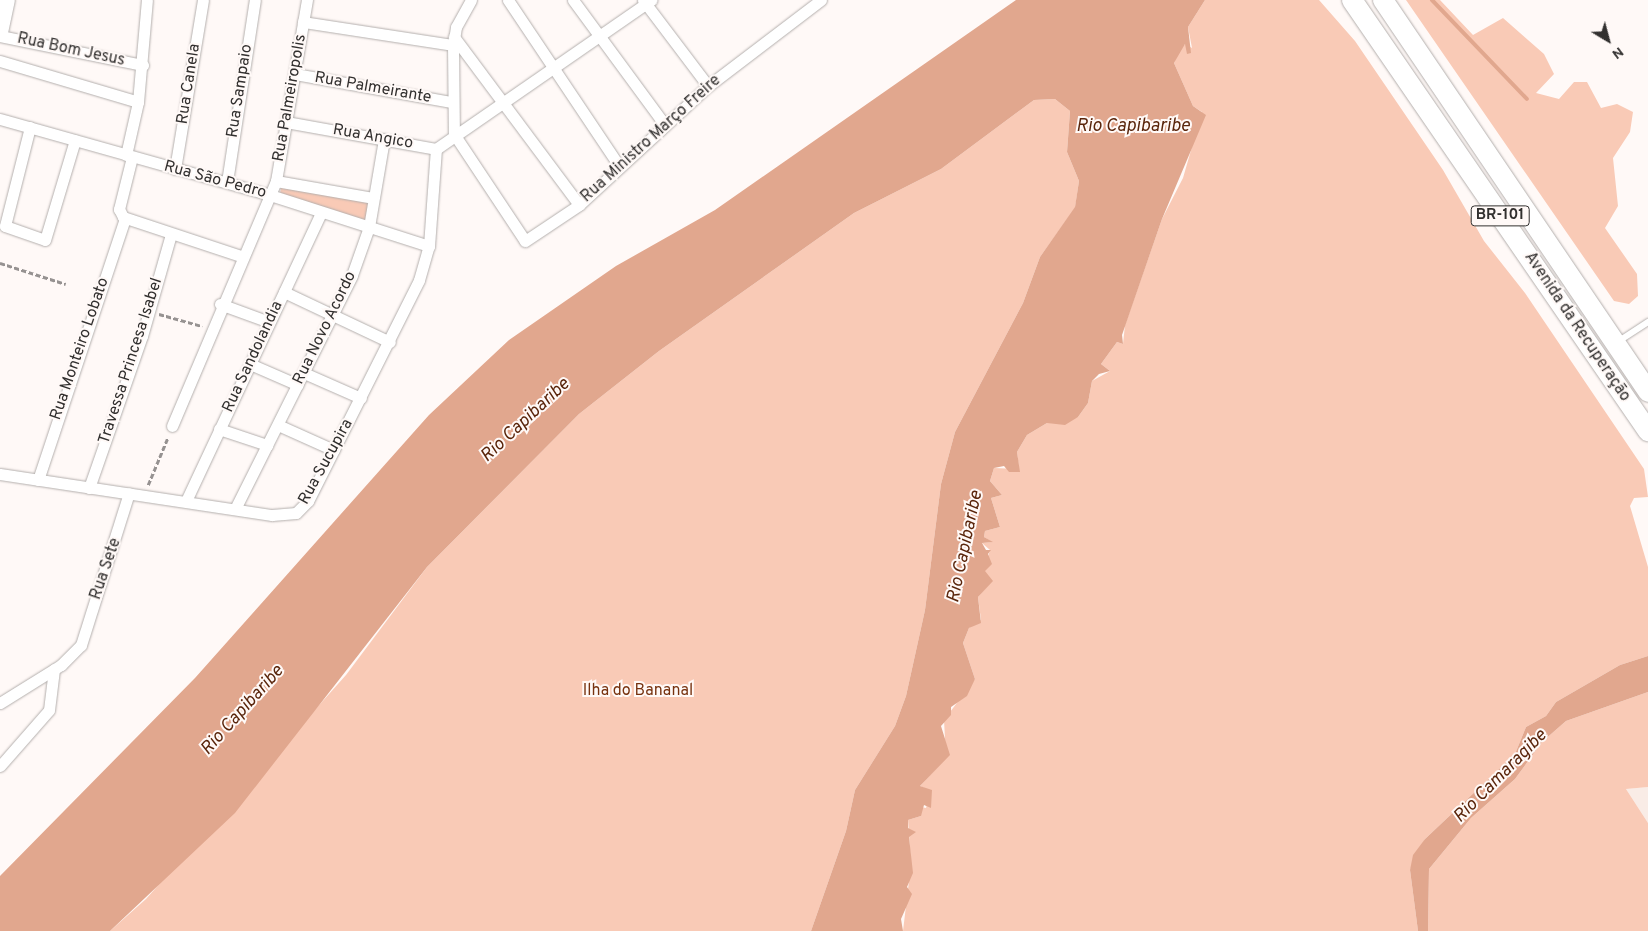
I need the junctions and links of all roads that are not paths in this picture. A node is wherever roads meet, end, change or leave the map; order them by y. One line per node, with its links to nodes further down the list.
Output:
1 (7, 0): 14 (street)
2 (148, 0): 18 (street, Rua Monteiro Lobato)
3 (203, 0): 35 (street, Rua Canela)
4 (255, 0): 37 (street, Rua Sampaio)
5 (307, 0): 13 (street, Rua Palmeiropolis)
6 (469, 0): 16 (street)
7 (508, 0): 19 (street)
8 (573, 0): 15 (street)
9 (821, 0): 21 (street, Rua Ministro Março Freire)
10 (1352, 0): 62 (highway, Avenida da Recuperação / BR-101)
11 (1383, 0): 53 (highway, Avenida da Recuperação / BR-101)
12 (647, 1): 15 (street, Rua Angico); 21 (street)
13 (303, 22): 16 (street); 20 (street, Rua Palmeiropolis)
14 (0, 34): 18 (street, Rua Bom Jesus)
15 (597, 37): 19 (street, Rua Angico); 27 (street)
16 (453, 41): 23 (street); 24 (street)
17 (0, 62): 22 (street)
18 (143, 65): 22 (street, Rua Monteiro Lobato)
19 (553, 68): 24 (street, Rua Angico); 34 (street)
20 (295, 74): 23 (street, Rua Palmeirante); 26 (street, Rua Palmeiropolis)
21 (708, 86): 27 (street, Rua Ministro Março Freire)
22 (138, 102): 33 (street, Rua Monteiro Lobato)
23 (452, 102): 29 (street)
24 (502, 102): 29 (street, Rua Angico); 40 (street)
25 (0, 119): 28 (street, Rua São Pedro)
26 (286, 122): 30 (street, Rua Angico); 36 (street, Rua Palmeiropolis)
27 (664, 124): 34 (street, Rua Ministro Março Freire)
28 (30, 127): 31 (street, Rua São Pedro); 31 (street)
29 (454, 134): 32 (street, Rua Angico); 40 (street, Rua Ministro Março Freire)
30 (384, 139): 32 (street, Rua Angico); 39 (street, Rua Novo Acordo)
31 (75, 140): 33 (street, Rua São Pedro)
32 (436, 149): 45 (street, Rua Sucupira)
33 (129, 156): 35 (street, Rua São Pedro); 42 (street, Rua Monteiro Lobato)
34 (620, 167): 40 (street, Rua Ministro Março Freire)
35 (175, 168): 37 (street, Rua São Pedro)
36 (276, 181): 38 (street, Rua Palmeiropolis); 39 (street, Rua São Pedro)
37 (227, 182): 38 (street, Rua São Pedro)
38 (270, 195): 41 (street, Rua São Pedro); 46 (street, Rua Palmeiropolis)
39 (373, 198): 43 (street, Rua Novo Acordo)
40 (579, 205)
41 (321, 213): 43 (street, Rua São Pedro); 47 (street, Rua Sandolandia)
42 (122, 214): 44 (street); 66 (street, Rua Monteiro Lobato)
43 (369, 227): 45 (street, Rua São Pedro); 49 (street, Rua Novo Acordo)
44 (171, 234): 46 (street); 67 (street, Travessa Princesa Isabel)
45 (429, 246): 52 (street, Rua Sucupira)
46 (241, 256): 48 (street, Rua Palmeiropolis)
47 (284, 292): 49 (street); 50 (street, Rua Sandolandia)
48 (220, 304): 50 (street); 60 (street, Rua Palmeiropolis)
49 (334, 315): 52 (street); 55 (street, Rua Novo Acordo)
50 (269, 322): 54 (street, Rua Sandolandia)
51 (1648, 322): 53 (lane)
52 (390, 342): 58 (street, Rua Sucupira)
53 (1615, 343): 57 (highway, Avenida da Recuperação / BR-101)
54 (250, 364): 56 (street); 61 (street, Rua Sandolandia)
55 (304, 373): 56 (street, Rua Novo Acordo); 58 (street)
56 (298, 385): 59 (street, Rua Novo Acordo)
57 (1646, 385)
58 (361, 398): 64 (street, Rua Sucupira)
59 (278, 425): 63 (street, Rua Novo Acordo); 64 (street)
60 (172, 426)
61 (219, 429): 63 (street); 69 (street, Rua Sandolandia)
62 (1648, 431)
63 (267, 445): 70 (street, Rua Novo Acordo)
64 (334, 450): 70 (street, Rua Sucupira)
65 (0, 474): 66 (street, Rua Sucupira)
66 (38, 480): 67 (street, Rua Sucupira)
67 (89, 488): 68 (street, Rua Sucupira)
68 (129, 493): 69 (street, Rua Sucupira); 71 (street, Rua Sete)
69 (186, 501): 70 (street, Rua Sucupira)
70 (236, 507)
71 (54, 669): 72 (street); 73 (street)
72 (0, 703)
73 (0, 766)

